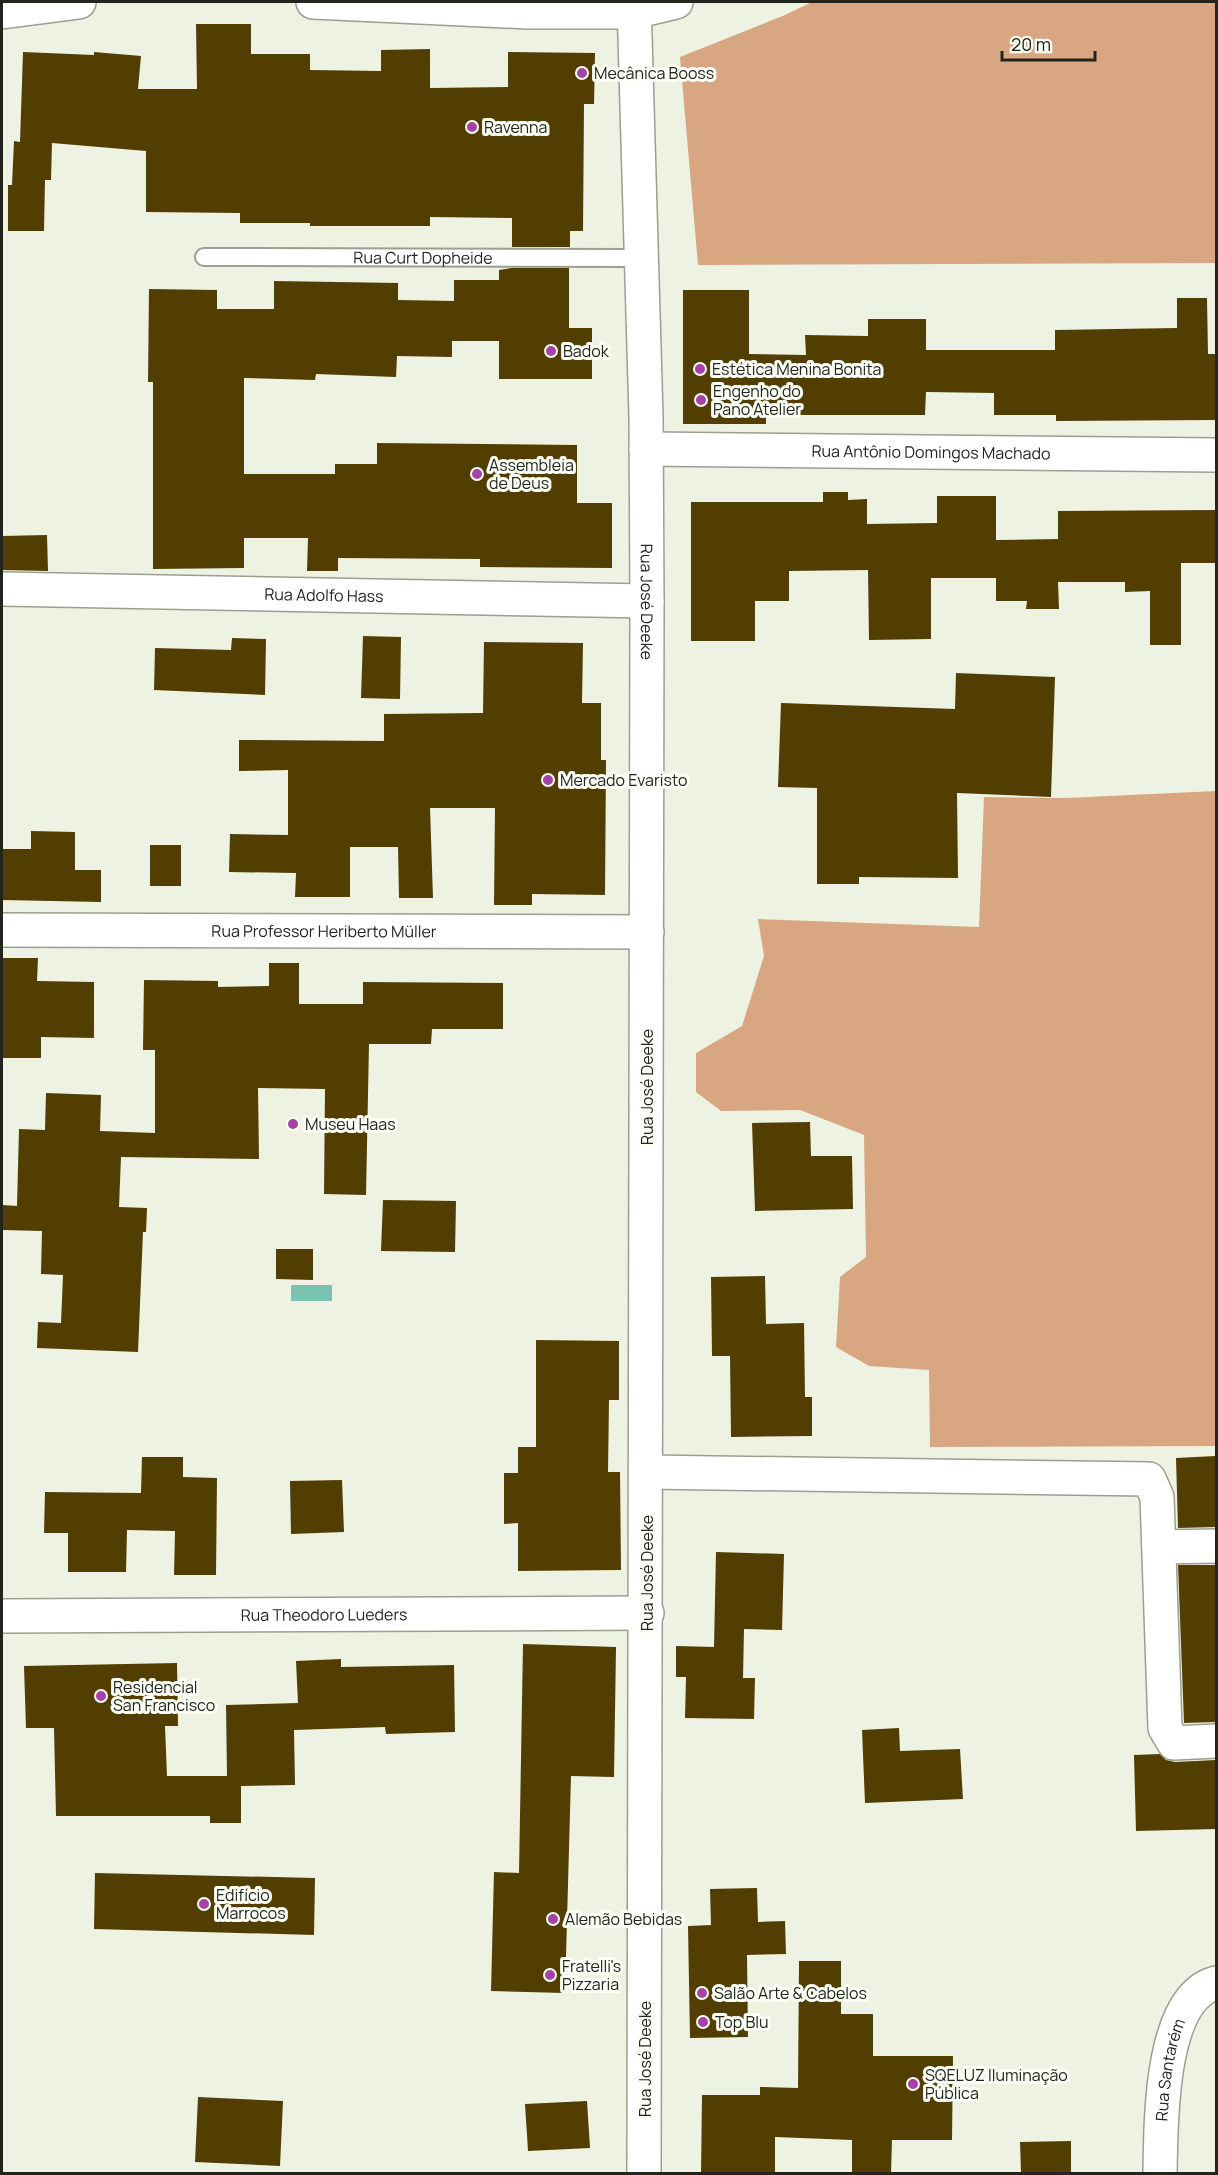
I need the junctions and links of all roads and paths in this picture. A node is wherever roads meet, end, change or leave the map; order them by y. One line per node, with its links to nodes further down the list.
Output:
1 (79, 2): 5 (street)
2 (313, 2): 4 (street)
3 (676, 2): 4 (street)
4 (634, 7): 7 (street, Rua José Deeke)
5 (2, 12)
6 (204, 257): 7 (lane, Rua Curt Dopheide)
7 (642, 258): 8 (street, Rua José Deeke)
8 (646, 449): 9 (street, Rua Antônio Domingos Machado); 11 (street, Rua José Deeke)
9 (1216, 455)
10 (2, 589): 11 (street, Rua Adolfo Hass)
11 (647, 601): 13 (street, Rua José Deeke)
12 (2, 930): 13 (street, Rua Professor Heriberto Müller)
13 (647, 932): 14 (street, Rua José Deeke)
14 (647, 1472): 16 (street); 17 (street, Rua José Deeke)
15 (1216, 1546): 16 (street)
16 (1159, 1547): 19 (street)
17 (647, 1613): 18 (street, Rua Theodoro Lueders); 21 (street, Rua José Deeke)
18 (2, 1616)
19 (1216, 1741)
20 (1216, 1983): 22 (street, Rua Santarém)
21 (644, 2174)
22 (1160, 2174)

